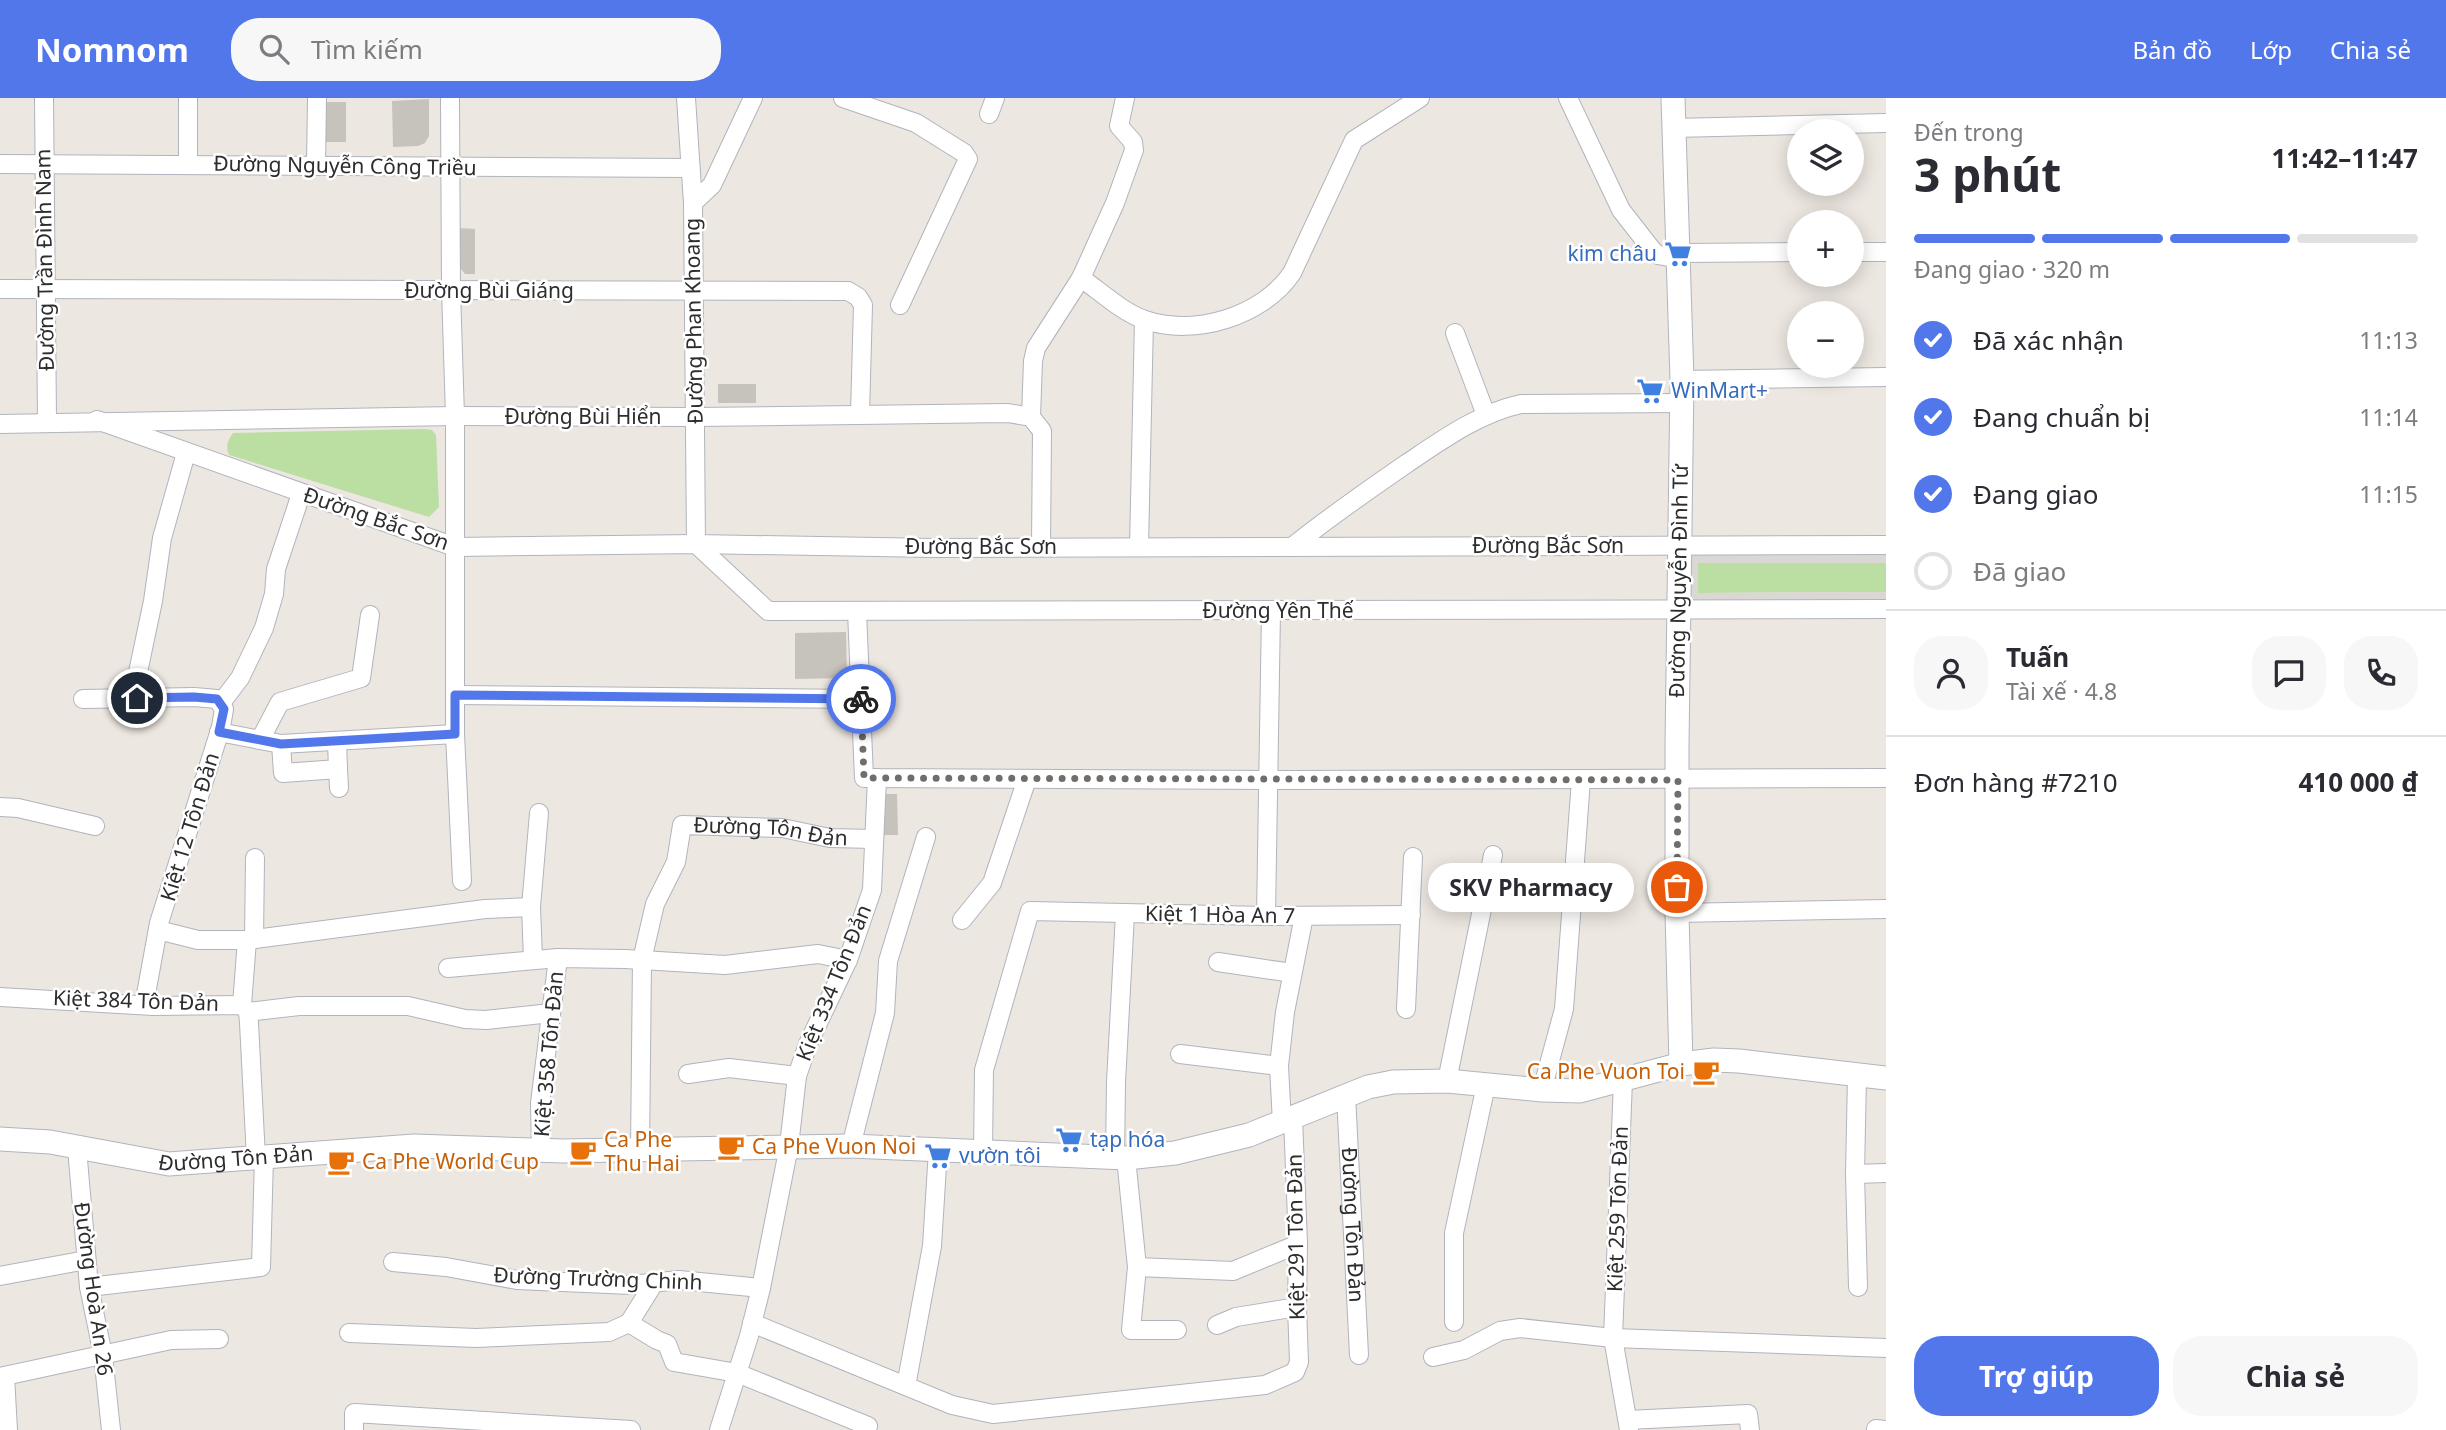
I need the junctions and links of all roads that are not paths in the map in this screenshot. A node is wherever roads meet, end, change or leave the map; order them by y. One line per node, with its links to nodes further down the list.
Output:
1 (44, 98): 15 (street, Đường Trần Đình Nam)
2 (188, 98): 16 (street)
3 (317, 98): 17 (street)
4 (450, 98): 18 (street)
5 (686, 98): 19 (street, Đường Phan Khoang)
6 (753, 98): 20 (street)
7 (843, 98): 30 (street)
8 (1125, 98): 25 (street)
9 (1420, 98): 31 (street)
10 (1568, 98): 24 (street)
11 (1673, 98): 13 (street, Đường Nguyễn Đình Tứ)
12 (1886, 124): 13 (street)
13 (1674, 128): 24 (street, Đường Nguyễn Đình Tứ)
14 (0, 164): 15 (street, Đường Nguyễn Công Triều)
15 (44, 164): 16 (street, Đường Nguyễn Công Triều); 27 (street, Đường Trần Đình Nam)
16 (188, 164): 17 (street, Đường Nguyễn Công Triều)
17 (316, 166): 18 (street, Đường Nguyễn Công Triều)
18 (450, 167): 19 (street, Đường Nguyễn Công Triều); 28 (street)
19 (690, 168): 20 (street, Đường Phan Khoang)
20 (693, 203): 29 (street, Đường Phan Khoang)
21 (1886, 251): 23 (street)
22 (1787, 252): 24 (street)
23 (1864, 252)
24 (1678, 256): 34 (street, Đường Nguyễn Đình Tứ)
25 (1081, 278): 31 (street); 39 (street)
26 (0, 289): 27 (street, Đường Bùi Giáng)
27 (46, 289): 28 (street, Đường Bùi Giáng); 41 (street, Đường Trần Đình Nam)
28 (451, 290): 29 (street, Đường Bùi Giáng); 38 (street)
29 (695, 292): 36 (street, Đường Bùi Giáng); 40 (street, Đường Phan Khoang)
30 (900, 305)
31 (1144, 320): 50 (street)
32 (1455, 333): 37 (street)
33 (1886, 377): 34 (street)
34 (1682, 380): 35 (street, Đường Nguyễn Đình Tứ)
35 (1682, 403): 37 (street); 52 (street, Đường Nguyễn Đình Tứ)
36 (860, 414): 39 (street, Đường Bùi Hiển); 40 (street, Đường Bùi Hiển)
37 (1486, 415): 51 (street)
38 (455, 416): 40 (street, Đường Bùi Hiển); 42 (street, Đường Bùi Hiển); 48 (street)
39 (1031, 417): 49 (street)
40 (696, 418): 46 (street, Đường Phan Khoang)
41 (47, 421): 42 (street, Đường Bùi Hiển); 43 (street, Đường Bùi Hiển)
42 (97, 421): 44 (street, Đường Bắc Sơn)
43 (0, 424)
44 (186, 453): 45 (street, Đường Bắc Sơn); 59 (street)
45 (301, 494): 48 (street, Đường Bắc Sơn); 62 (street)
46 (696, 544): 48 (street, Đường Bắc Sơn); 49 (street, Đường Bắc Sơn); 55 (street, Đường Yên Thế)
47 (1886, 545): 52 (street, Đường Bắc Sơn)
48 (455, 547): 58 (street)
49 (1041, 547): 50 (street, Đường Bắc Sơn)
50 (1139, 547): 51 (street, Đường Bắc Sơn)
51 (1292, 547): 52 (street, Đường Bắc Sơn)
52 (1679, 555): 53 (street, Đường Nguyễn Đình Tứ)
53 (1680, 603): 54 (street, Đường Yên Thế); 56 (street, Đường Yên Thế); 74 (street, Đường Nguyễn Đình Tứ)
54 (1886, 609)
55 (857, 611): 56 (street, Đường Yên Thế); 61 (street)
56 (1271, 611): 72 (street)
57 (370, 615): 65 (street)
58 (455, 695): 61 (street); 64 (street)
59 (137, 698): 60 (street); 62 (street)
60 (83, 699)
61 (861, 699): 69 (street)
62 (221, 703): 63 (street, Kiệt 12 Tôn Đản)
63 (219, 732): 65 (street); 93 (street, Kiệt 12 Tôn Đản)
64 (455, 734): 66 (street); 84 (street)
65 (260, 740): 67 (street)
66 (337, 741): 67 (street); 68 (street)
67 (281, 744): 68 (street)
68 (338, 769): 75 (street)
69 (877, 778): 71 (street); 80 (street, Kiệt 334 Tôn Đản)
70 (1886, 778): 74 (street)
71 (1027, 779): 72 (street); 92 (street)
72 (1268, 780): 73 (street); 90 (street)
73 (1581, 780): 74 (street); 117 (street)
74 (1678, 780): 87 (street, Đường Nguyễn Đình Tứ)
75 (339, 788)
76 (0, 807): 78 (street)
77 (538, 813): 85 (street)
78 (95, 826)
79 (926, 837): 122 (street)
80 (874, 839): 97 (street, Đường Tôn Đản); 98 (street, Kiệt 334 Tôn Đản)
81 (1493, 855): 114 (street)
82 (1413, 857): 89 (street)
83 (255, 858): 94 (street)
84 (462, 881)
85 (531, 907): 94 (street); 96 (street)
86 (1886, 909): 87 (street)
87 (1677, 913): 108 (street, Đường Nguyễn Đình Tứ)
88 (1125, 914): 90 (street, Kiệt 1 Hòa An 7); 127 (street, Kiệt 1 Hòa An 7); 129 (street)
89 (1411, 915): 91 (street, Kiệt 1 Hòa An 7); 105 (street)
90 (1266, 916): 91 (street, Kiệt 1 Hòa An 7)
91 (1304, 916): 101 (street, Kiệt 291 Tôn Đản)
92 (962, 920)
93 (158, 930): 94 (street); 103 (street, Kiệt 12 Tôn Đản)
94 (251, 940): 104 (street)
95 (558, 958): 96 (street); 97 (street); 106 (street, Kiệt 358 Tôn Đản)
96 (533, 959): 100 (street)
97 (642, 960): 98 (street); 126 (street)
98 (848, 960): 111 (street, Kiệt 334 Tôn Đản)
99 (1218, 962): 101 (street)
100 (448, 968)
101 (1293, 973): 109 (street, Kiệt 291 Tôn Đản)
102 (0, 997): 103 (street, Kiệt 384 Tôn Đản)
103 (144, 1005): 104 (street, Kiệt 384 Tôn Đản)
104 (245, 1008): 106 (street); 128 (street, Kiệt 384 Tôn Đản)
105 (1406, 1009)
106 (551, 1013): 125 (street, Kiệt 358 Tôn Đản)
107 (1180, 1054): 109 (street)
108 (1681, 1064): 112 (street, Đường Tôn Đản); 115 (street, Đường Tôn Đản)
109 (1279, 1066): 119 (street, Kiệt 291 Tôn Đản)
110 (688, 1074): 111 (street)
111 (797, 1076): 121 (street, Kiệt 334 Tôn Đản)
112 (1857, 1076): 113 (street, Đường Tôn Đản); 131 (street)
113 (1886, 1079)
114 (1447, 1080): 116 (street, Đường Tôn Đản); 118 (street, Đường Tôn Đản)
115 (1623, 1080): 117 (street, Đường Tôn Đản); 148 (street, Kiệt 259 Tôn Đản)
116 (1486, 1084): 117 (street, Đường Tôn Đản); 142 (street)
117 (1542, 1090)
118 (1346, 1095): 119 (street, Đường Tôn Đản); 151 (street, Đường Tôn Đản)
119 (1287, 1120): 129 (street, Đường Tôn Đản); 132 (street, Kiệt 291 Tôn Đản)
120 (0, 1139): 123 (street, Đường Tôn Đản)
121 (789, 1146): 122 (street, Đường Tôn Đản); 126 (street, Đường Tôn Đản); 140 (street, Kiệt 334 Tôn Đản)
122 (851, 1146): 124 (street, Đường Tôn Đản)
123 (77, 1148): 128 (street, Đường Tôn Đản); 133 (street, Đường Hoà An 26)
124 (938, 1150): 127 (street, Đường Tôn Đản); 156 (street)
125 (541, 1151): 126 (street, Đường Tôn Đản); 128 (street, Đường Tôn Đản)
126 (640, 1151)
127 (983, 1152): 129 (street, Đường Tôn Đản)
128 (260, 1157): 138 (street, Kiệt 384 Tôn Đản)
129 (1120, 1158): 135 (street)
130 (1886, 1173): 131 (street)
131 (1855, 1174): 139 (street)
132 (1298, 1244): 135 (street); 141 (street, Kiệt 291 Tôn Đản)
133 (86, 1260): 136 (street); 138 (street, Đường Hoà An 26)
134 (393, 1262): 137 (street, Đường Trường Chinh)
135 (1137, 1267): 146 (street)
136 (0, 1276)
137 (654, 1283): 140 (street, Đường Trường Chinh); 143 (street)
138 (89, 1287): 152 (street, Đường Hoà An 26)
139 (1858, 1287)
140 (761, 1288): 144 (street, Kiệt 334 Tôn Đản)
141 (1297, 1307): 145 (street); 156 (street, Kiệt 291 Tôn Đản)
142 (1454, 1322)
143 (629, 1323): 147 (street); 154 (street, Đường Trường Chinh)
144 (752, 1323): 154 (street, Kiệt 334 Tôn Đản); 156 (street)
145 (1217, 1325)
146 (1177, 1330)
147 (349, 1333)
148 (1614, 1338): 150 (street); 153 (street); 157 (street, Kiệt 259 Tôn Đản)
149 (219, 1339): 152 (street)
150 (1886, 1348)
151 (1359, 1355)
152 (103, 1356): 155 (street); 161 (street, Đường Hoà An 26)
153 (1433, 1357)
154 (737, 1373): 158 (street, Đường Trường Chinh); 164 (street, Kiệt 334 Tôn Đản)
155 (2, 1376): 160 (street)
156 (906, 1386)
157 (1629, 1425): 165 (street)
158 (868, 1426)
159 (1876, 1429): 166 (street)
160 (8, 1430)
161 (111, 1430)
162 (354, 1430): 163 (street)
163 (631, 1430)
164 (719, 1430)
165 (1750, 1430)
166 (1886, 1430)

